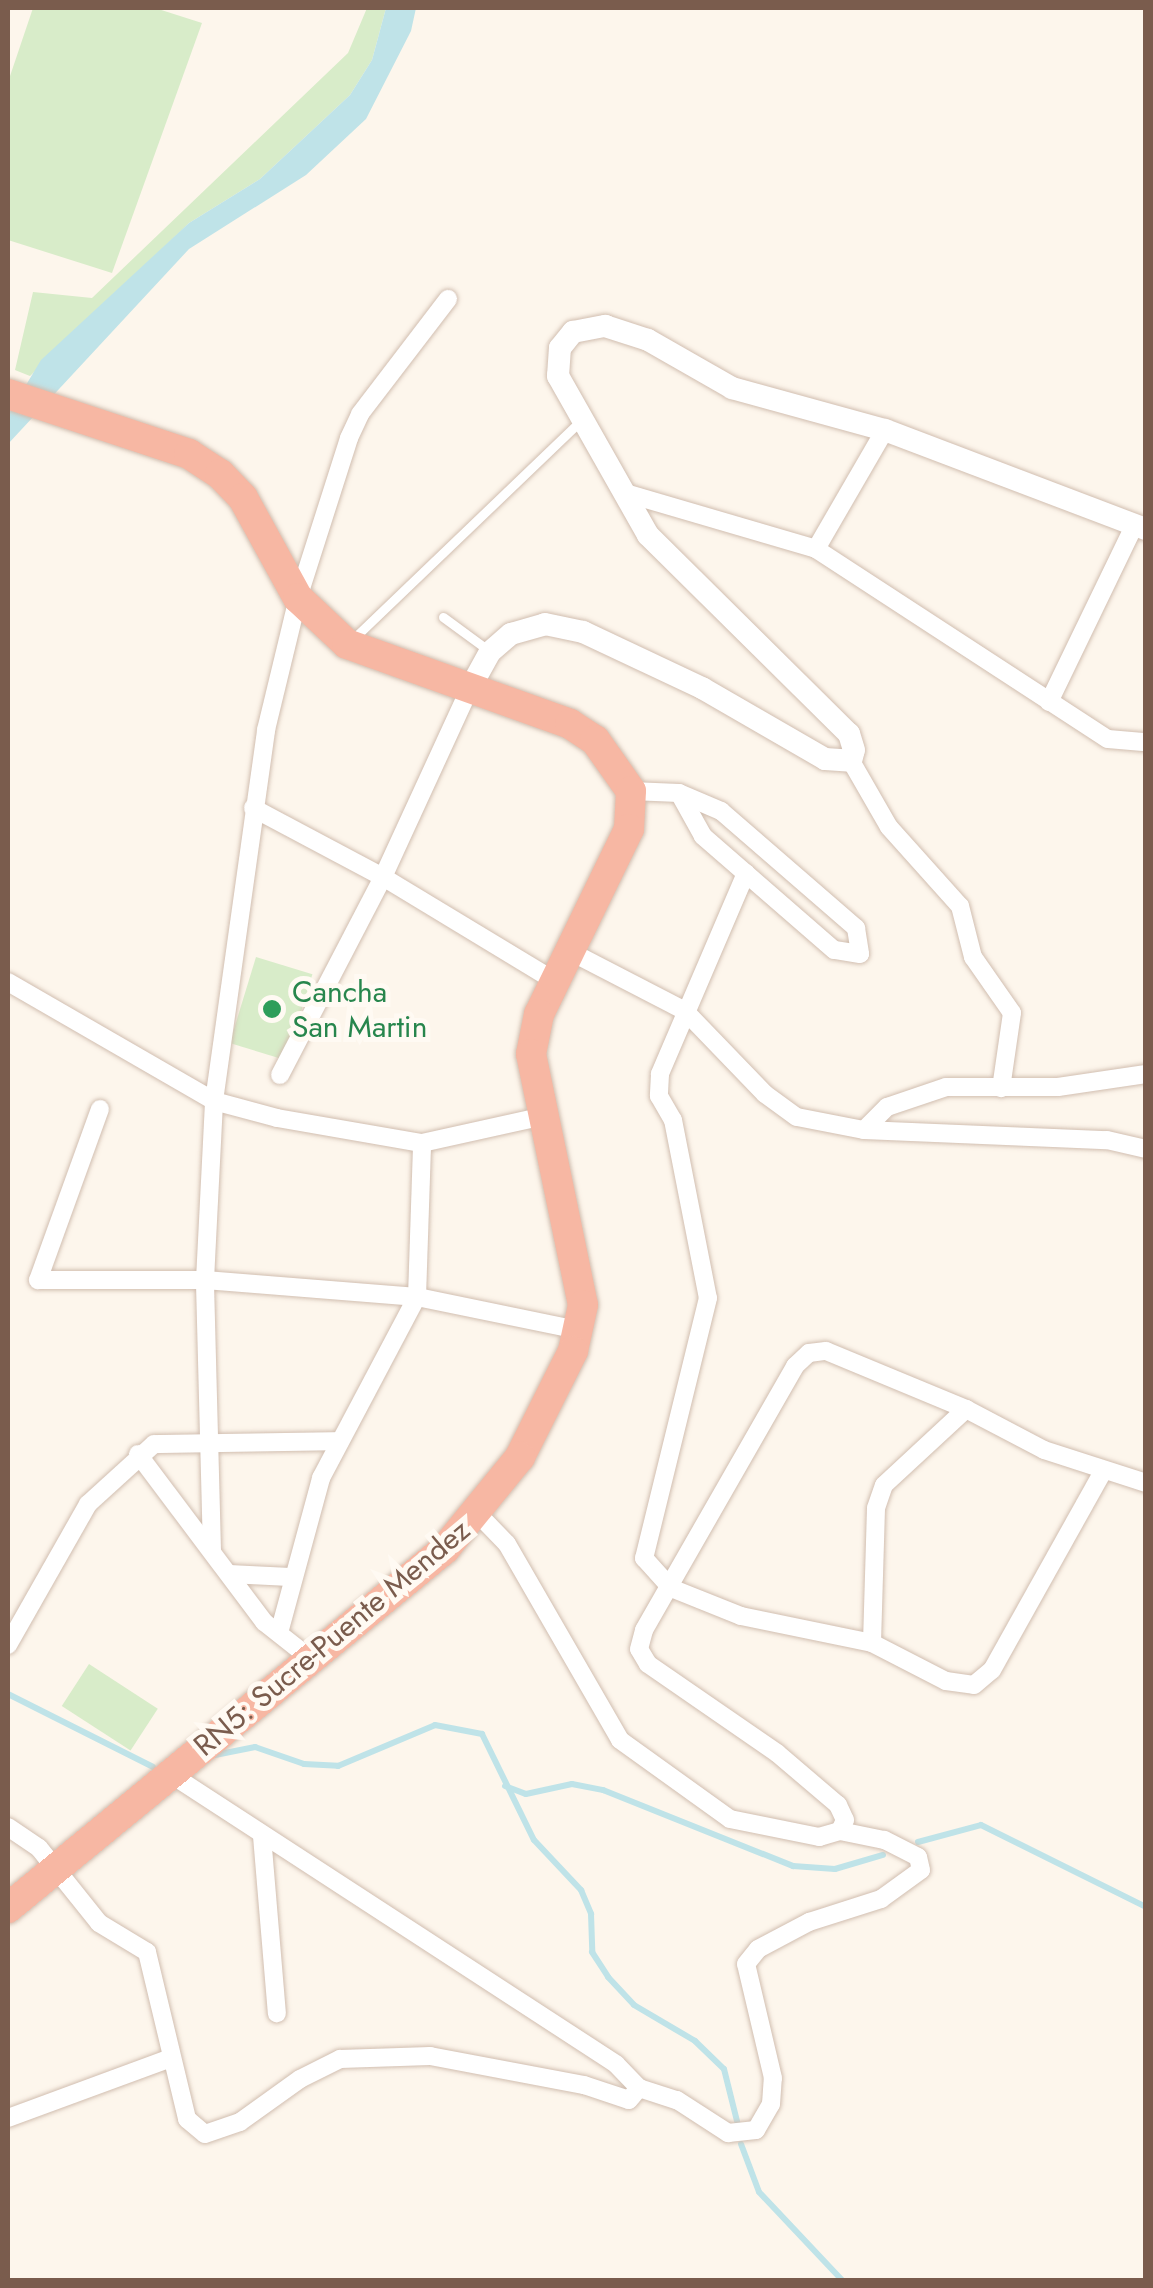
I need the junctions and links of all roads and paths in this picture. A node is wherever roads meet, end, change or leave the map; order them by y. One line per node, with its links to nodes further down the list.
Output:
1 (448, 298): 8 (street)
2 (17, 397): 8 (highway)
3 (580, 421): 4 (street); 5 (street); 10 (lane)
4 (884, 430): 6 (street); 7 (street)
5 (624, 493): 7 (street); 15 (street)
6 (1140, 528): 13 (street)
7 (816, 550): 13 (street)
8 (298, 598): 10 (highway); 18 (street)
9 (443, 617): 11 (lane)
10 (348, 644): 12 (highway)
11 (490, 652): 12 (street); 15 (street)
12 (469, 690): 16 (highway); 20 (street)
13 (1049, 702): 14 (street)
14 (1146, 742)
15 (851, 761): 27 (street)
16 (631, 791): 17 (street); 21 (highway, RN5: Sucre-Puente Mendez)
17 (679, 793): 19 (street); 19 (street)
18 (253, 808): 20 (street); 28 (street)
19 (746, 873): 24 (street)
20 (383, 877): 22 (street); 26 (street)
21 (569, 951): 22 (highway, RN5: Sucre-Puente Mendez); 24 (street)
22 (555, 981): 30 (highway, RN5: Sucre-Puente Mendez)
23 (8, 982): 28 (street)
24 (684, 1011): 31 (street); 47 (street)
25 (1146, 1074): 27 (street)
26 (280, 1076)
27 (1001, 1088): 31 (street)
28 (214, 1101): 32 (street); 34 (street)
29 (100, 1109): 34 (street)
30 (544, 1116): 32 (street); 36 (highway, RN5: Sucre-Puente Mendez)
31 (864, 1130): 33 (street)
32 (422, 1143): 35 (street)
33 (1146, 1149)
34 (206, 1280): 35 (street); 38 (street)
35 (417, 1297): 36 (street); 39 (street)
36 (578, 1330): 43 (highway, RN5: Sucre-Puente Mendez)
37 (966, 1409): 41 (street); 47 (street); 49 (street)
38 (212, 1438): 39 (street); 40 (street); 44 (street)
39 (338, 1441): 46 (street)
40 (138, 1454): 44 (street); 50 (street)
41 (1102, 1474): 42 (street); 49 (street)
42 (1146, 1483)
43 (478, 1516): 51 (highway, RN5: Sucre-Puente Mendez); 54 (street)
44 (212, 1550): 45 (street)
45 (229, 1574): 46 (street); 48 (street)
46 (290, 1577): 48 (street)
47 (671, 1588): 49 (street); 54 (street)
48 (279, 1634): 51 (street)
49 (872, 1643)
50 (8, 1646)
51 (311, 1659): 52 (highway, RN5: Sucre-Puente Mendez)
52 (169, 1773): 55 (street); 56 (highway, RN5: Sucre-Puente Mendez)
53 (8, 1826): 56 (street)
54 (840, 1831): 60 (street)
55 (262, 1836): 58 (street); 60 (street)
56 (58, 1870): 57 (highway, RN5: Sucre-Puente Mendez); 59 (street)
57 (8, 1908)
58 (277, 2013)
59 (172, 2058): 60 (street); 61 (street)
60 (639, 2088)
61 (8, 2118)

